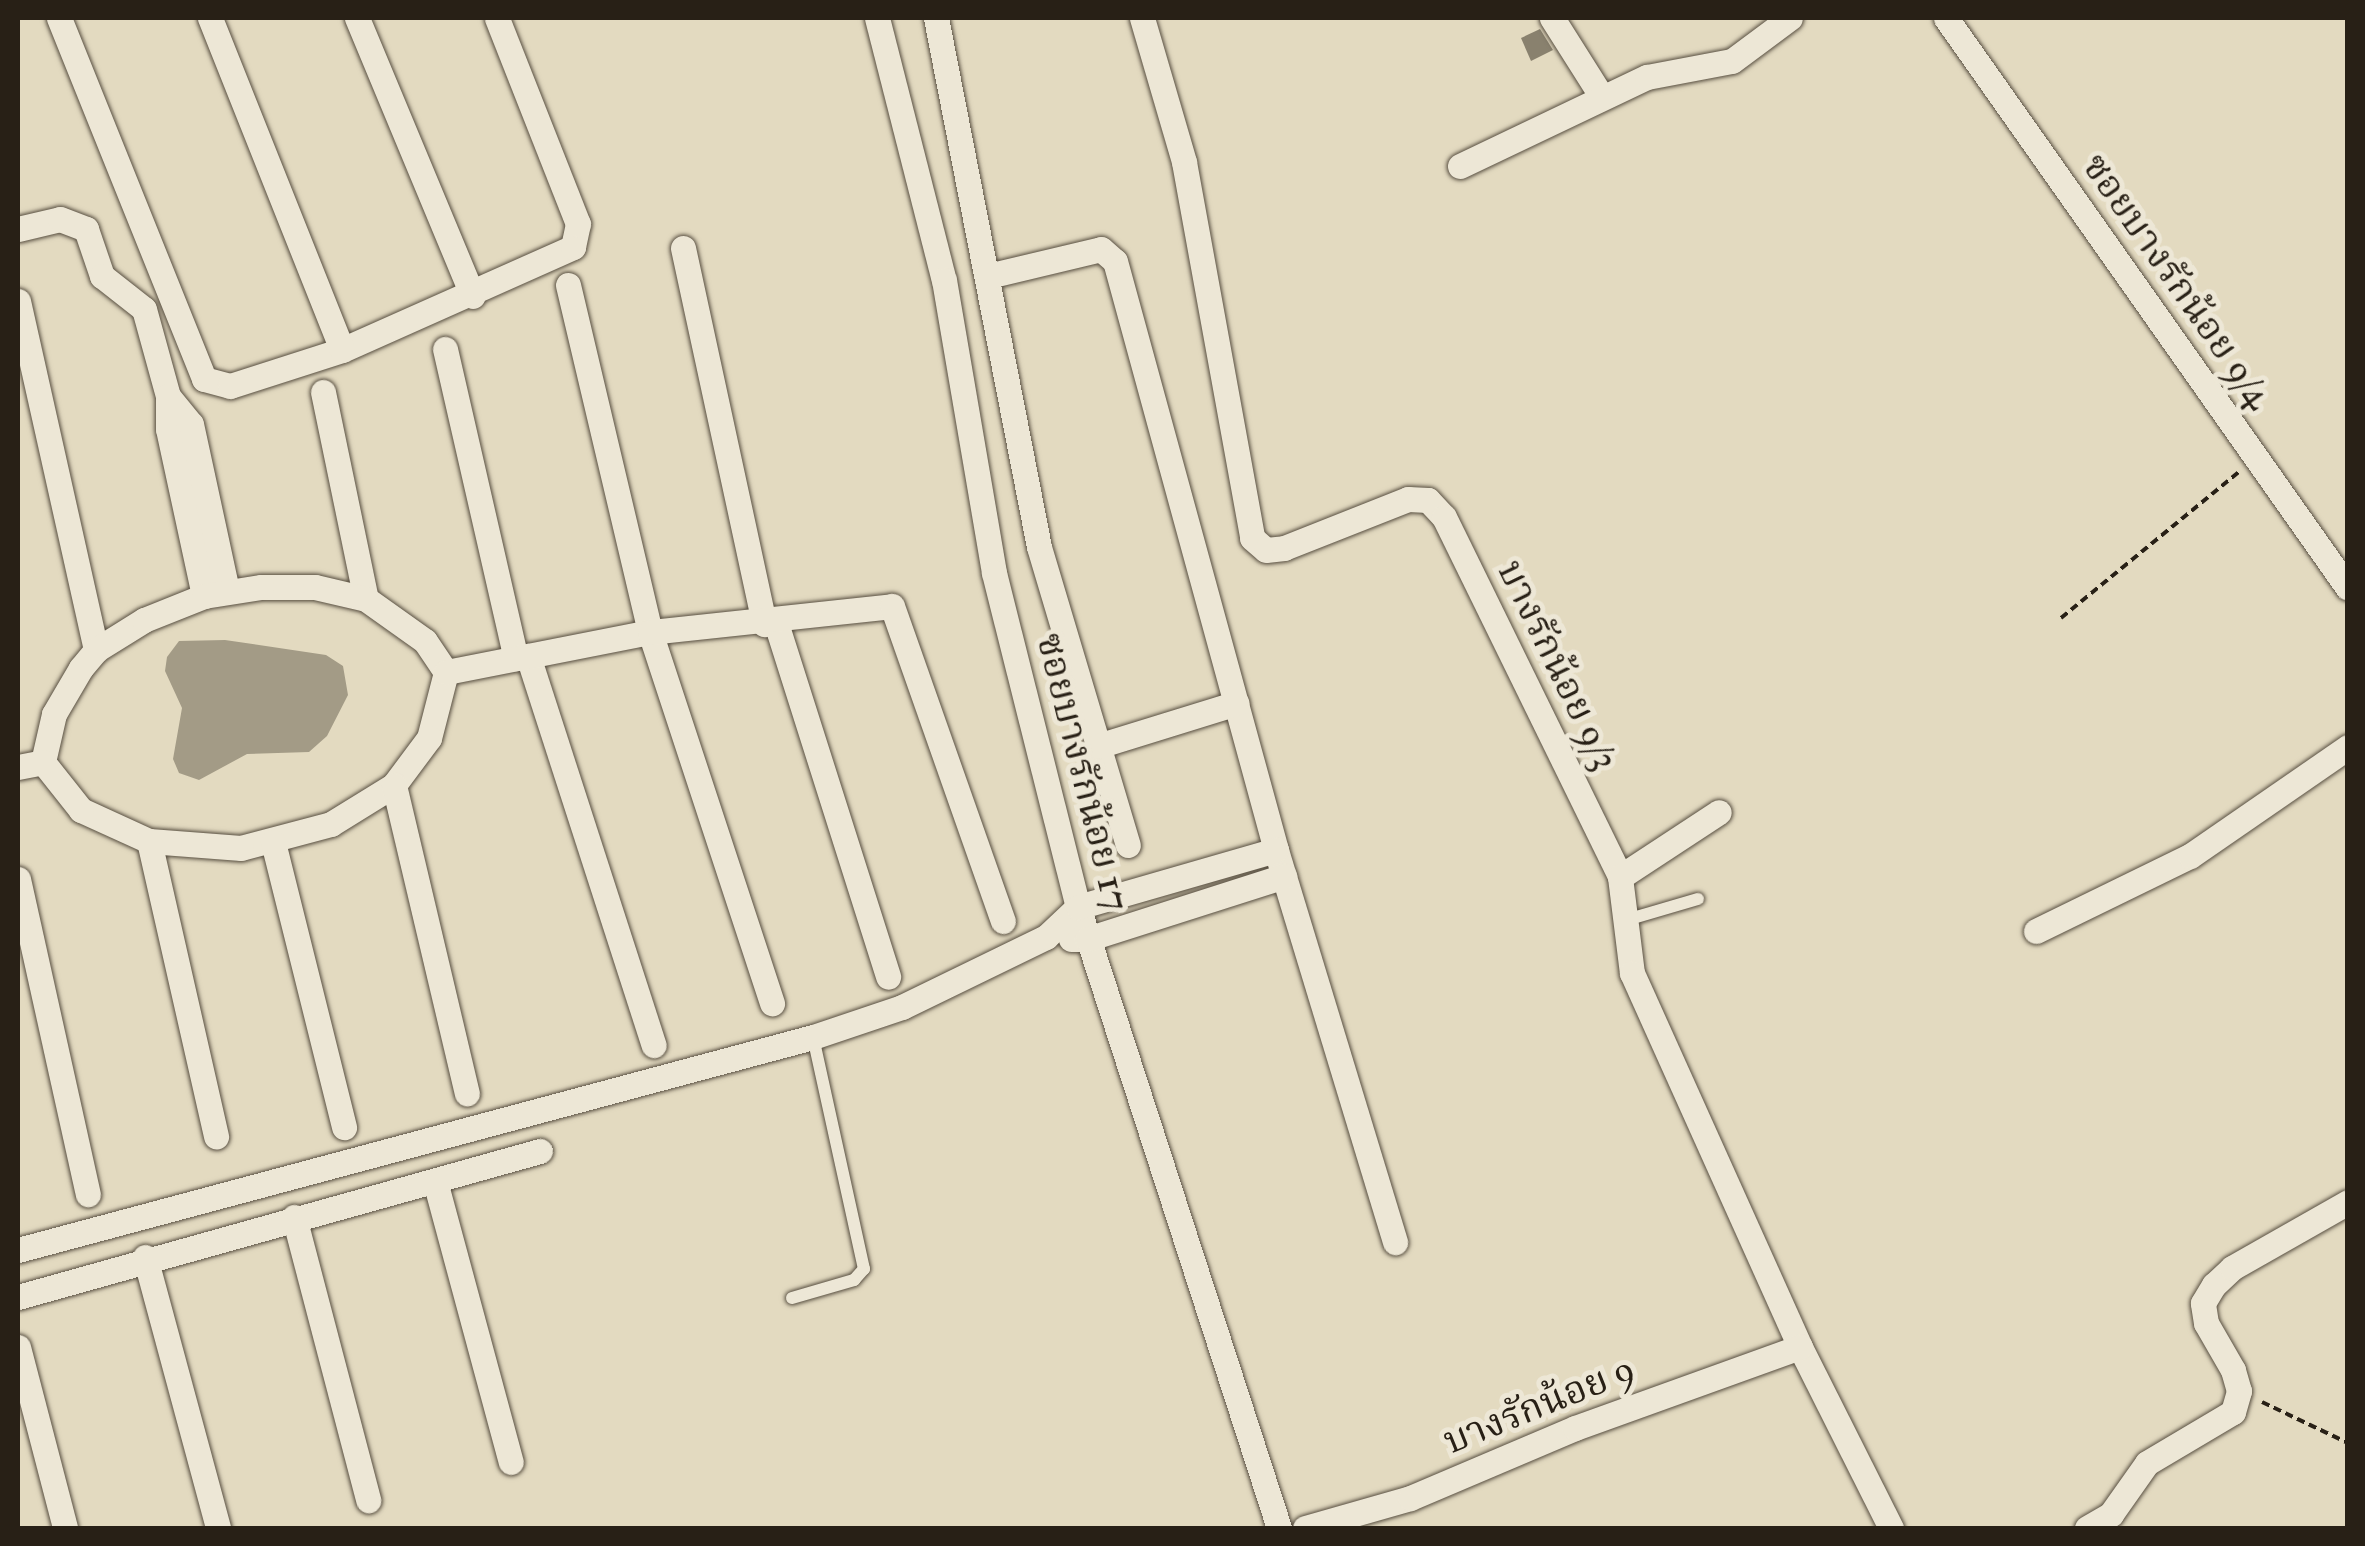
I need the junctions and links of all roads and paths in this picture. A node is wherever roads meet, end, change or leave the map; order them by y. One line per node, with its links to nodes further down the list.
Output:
1 (59, 18): 20 (street)
2 (210, 18): 20 (street)
3 (356, 18): 17 (street)
4 (497, 18): 17 (street)
5 (877, 18): 47 (street, ซอยบางรักน้อย 17)
6 (1142, 18): 44 (street, บางรักน้อย 9/3)
7 (1552, 18): 11 (street)
8 (1790, 18): 11 (street)
9 (1946, 18): 22 (street, ซอยบางรักน้อย 9/4)
10 (941, 19): 15 (street)
11 (1602, 97): 12 (street)
12 (1460, 166)
13 (18, 229): 24 (street)
14 (683, 248): 27 (street)
15 (988, 276): 32 (street); 33 (street)
16 (568, 285): 28 (street)
17 (473, 296): 20 (street)
18 (18, 301): 29 (street)
19 (446, 349): 30 (street)
20 (342, 350)
21 (322, 392): 25 (street)
22 (2256, 458): 23 (street, ซอยบางรักน้อย 9/4); 26 (path)
23 (2348, 588)
24 (216, 593): 25 (street); 29 (street)
25 (366, 599): 31 (street)
26 (2061, 618)
27 (770, 624): 28 (street); 49 (street); 53 (street)
28 (650, 632): 30 (street); 54 (street)
29 (96, 650): 35 (street)
30 (522, 657): 31 (street); 56 (street)
31 (446, 672): 37 (street)
32 (1237, 702): 33 (street); 42 (street)
33 (1098, 746): 41 (street)
34 (2348, 747): 50 (street)
35 (43, 762): 36 (street); 39 (street)
36 (18, 767)
37 (394, 785): 40 (street); 57 (street)
38 (1719, 812): 44 (street)
39 (149, 841): 40 (street); 59 (street)
40 (273, 842): 58 (street)
41 (1128, 846)
42 (1276, 850): 43 (street); 47 (street)
43 (1284, 876): 52 (street); 65 (street)
44 (1620, 877): 48 (street, บางรักน้อย 9/3)
45 (18, 880): 62 (street)
46 (1698, 899): 48 (lane)
47 (1078, 907): 51 (street); 52 (street, ซอยบางรักน้อย 17)
48 (1626, 920): 71 (street, บางรักน้อย 9/3)
49 (1003, 921)
50 (2036, 931)
51 (1046, 937): 52 (street); 55 (street)
52 (1088, 940): 78 (street, ซอยบางรักน้อย 17)
53 (888, 977)
54 (772, 1003)
55 (813, 1036): 66 (street); 69 (lane)
56 (654, 1045)
57 (467, 1093)
58 (344, 1127)
59 (216, 1137)
60 (540, 1150): 61 (street)
61 (435, 1181): 64 (street); 74 (street)
62 (88, 1194)
63 (2348, 1202): 72 (street)
64 (294, 1217): 67 (street); 75 (street)
65 (1395, 1242)
66 (18, 1250)
67 (145, 1258): 68 (street); 77 (street)
68 (18, 1296)
69 (792, 1298)
70 (18, 1347): 76 (street)
71 (1800, 1347): 79 (street, บางรักน้อย 9); 80 (street, บางรักน้อย 9/3)
72 (2239, 1391): 73 (path); 81 (street)
73 (2348, 1443)
74 (511, 1462)
75 (368, 1500)
76 (64, 1528)
77 (218, 1528)
78 (1279, 1528)
79 (1305, 1528)
80 (1891, 1528)
81 (2087, 1528)

